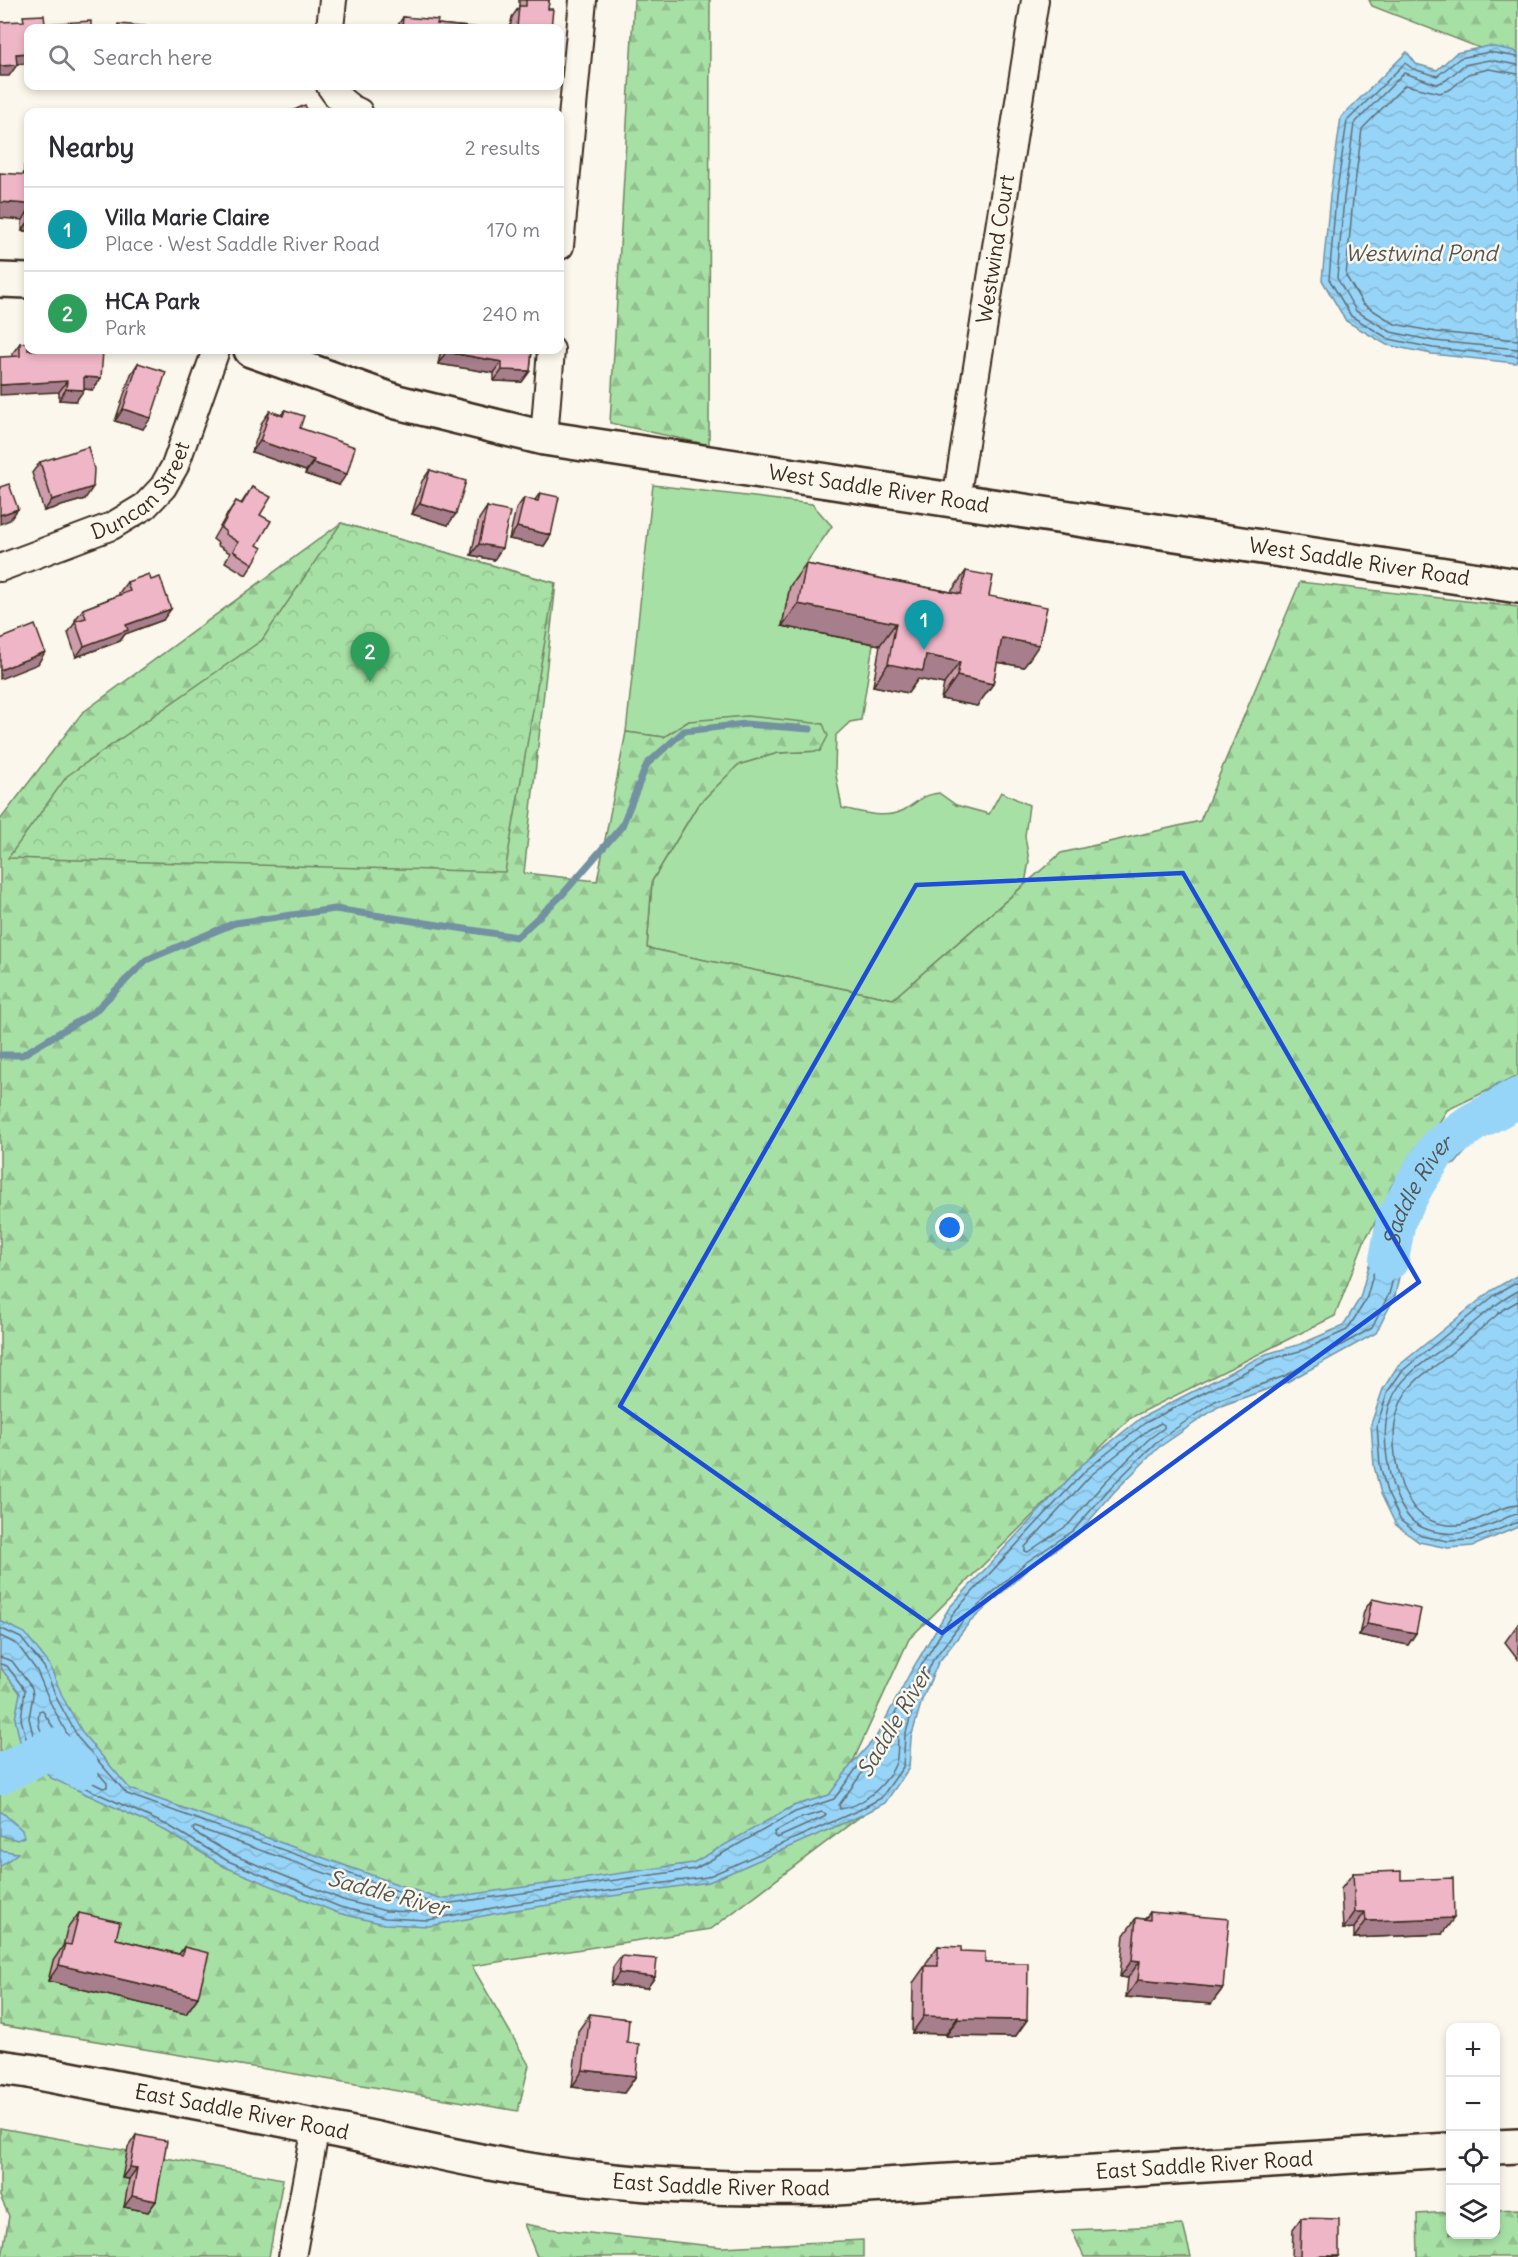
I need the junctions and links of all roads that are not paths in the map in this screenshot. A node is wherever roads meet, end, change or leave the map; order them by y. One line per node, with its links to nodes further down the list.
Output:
1 (333, 0): 4 (street)
2 (582, 0): 7 (street)
3 (1035, 0): 14 (street, Westwind Court)
4 (330, 24)
5 (333, 90): 6 (street)
6 (350, 108)
7 (564, 133)
8 (0, 280): 9 (street)
9 (24, 281)
10 (215, 354): 15 (street, Duncan Street)
11 (262, 354): 13 (street, West Saddle River Road)
12 (551, 354): 13 (street)
13 (544, 438): 14 (street, West Saddle River Road)
14 (956, 500): 16 (street, West Saddle River Road)
15 (0, 568)
16 (1518, 586)
17 (0, 2067): 18 (street, East Saddle River Road)
18 (316, 2127): 21 (street, East Saddle River Road); 22 (street)
19 (1518, 2146): 20 (street)
20 (1500, 2147)
21 (1446, 2150)
22 (292, 2257)

